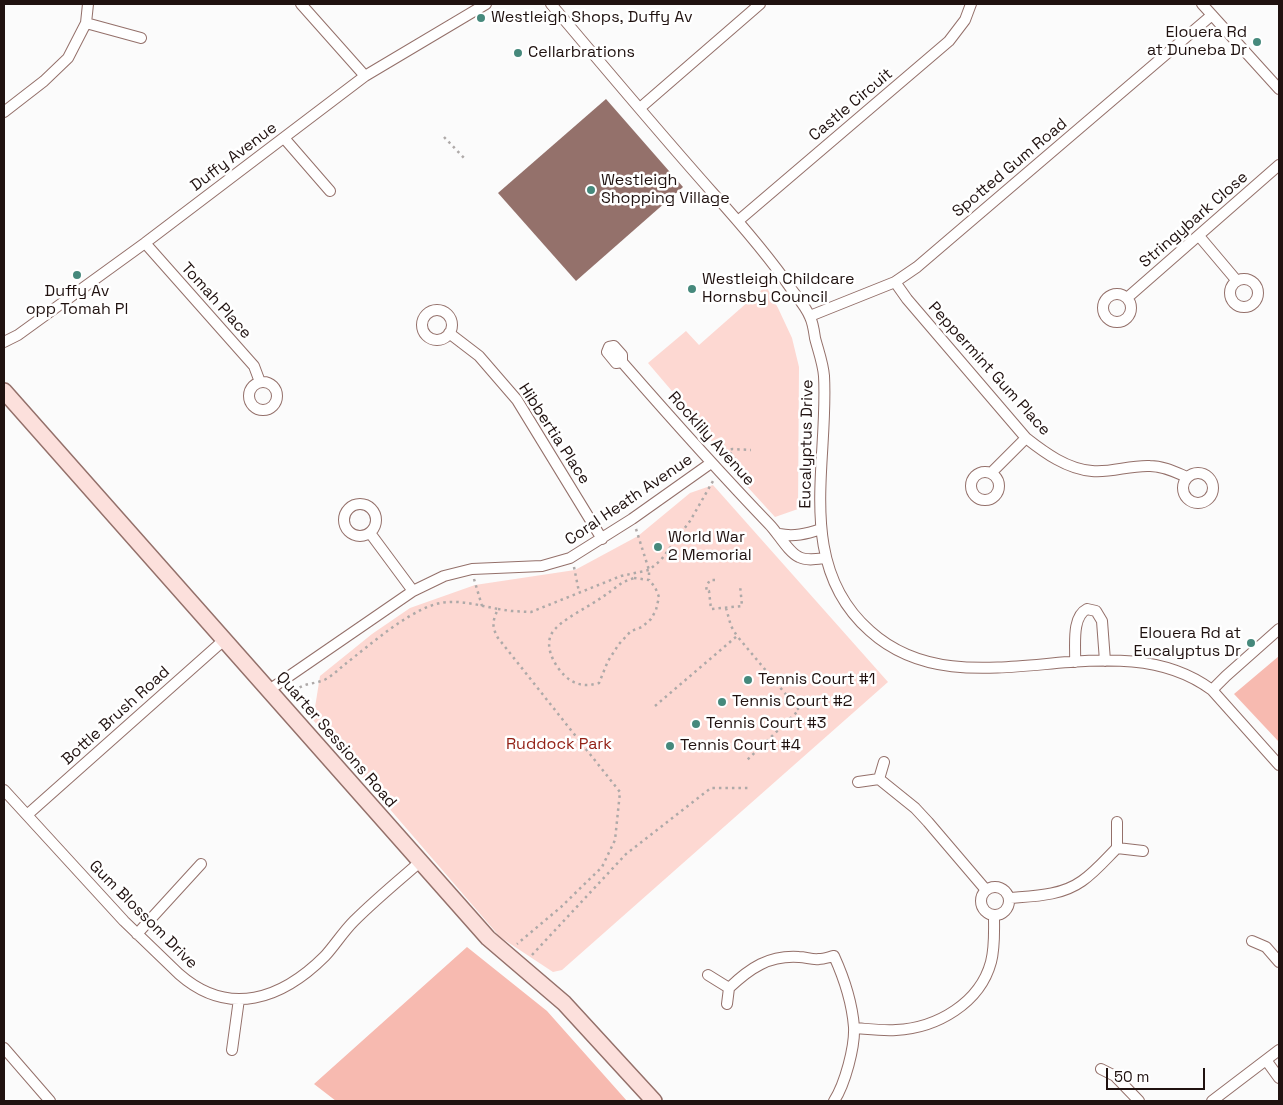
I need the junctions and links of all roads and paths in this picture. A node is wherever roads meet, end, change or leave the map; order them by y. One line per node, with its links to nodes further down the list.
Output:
1 (88, 4): 9 (street)
2 (301, 4): 11 (street)
3 (486, 4): 11 (street, Duffy Avenue)
4 (551, 4): 13 (street, Eucalyptus Drive)
5 (760, 4): 13 (street)
6 (970, 4): 20 (street, Castle Circuit)
7 (1202, 4): 8 (street)
8 (1212, 15): 12 (street); 24 (street, Spotted Gum Road)
9 (86, 24): 10 (street); 14 (street)
10 (141, 38)
11 (365, 76): 16 (street, Duffy Avenue)
12 (1279, 89)
13 (640, 108): 20 (street, Eucalyptus Drive)
14 (4, 112)
15 (444, 137): 17 (path)
16 (284, 138): 19 (street); 22 (street, Duffy Avenue)
17 (466, 160)
18 (1279, 165): 21 (street, Stringybark Close)
19 (330, 191)
20 (738, 221): 26 (street, Eucalyptus Drive)
21 (1199, 236): 23 (street); 25 (street, Stringybark Close)
22 (145, 243): 28 (street, Duffy Avenue); 30 (street, Tomah Place)
23 (1237, 281)
24 (895, 282): 26 (street, Spotted Gum Road); 32 (street, Peppermint Gum Place)
25 (1127, 298)
26 (810, 316): 39 (street, Eucalyptus Drive)
27 (450, 333): 42 (street, Hibbertia Place)
28 (4, 342)
29 (622, 362): 34 (street, Rocklily Avenue)
30 (260, 382)
31 (4, 391): 59 (main road, Quarter Sessions Road)
32 (1026, 438): 36 (street); 37 (street, Peppermint Gum Place)
33 (751, 450): 35 (path)
34 (711, 463): 35 (street, Rocklily Avenue); 38 (street, Coral Heath Avenue)
35 (718, 472): 41 (street, Rocklily Avenue); 46 (path)
36 (991, 473)
37 (1187, 477)
38 (632, 520): 42 (street, Coral Heath Avenue); 46 (path)
39 (820, 529): 41 (street); 44 (street, Eucalyptus Drive)
40 (370, 533): 52 (street)
41 (779, 534): 44 (street, Rocklily Avenue)
42 (602, 539): 43 (street, Coral Heath Avenue)
43 (570, 558): 45 (street, Coral Heath Avenue); 53 (path)
44 (825, 558): 61 (street, Eucalyptus Drive)
45 (472, 569): 52 (street, Coral Heath Avenue); 54 (path)
46 (649, 570): 47 (path); 48 (path)
47 (622, 576): 50 (path); 53 (path)
48 (649, 580): 50 (path); 50 (path)
49 (715, 580): 56 (path)
50 (623, 582)
51 (740, 585): 56 (path)
52 (413, 591): 62 (street, Coral Heath Avenue)
53 (579, 592): 55 (path)
54 (482, 606): 55 (path); 64 (path)
55 (498, 608): 84 (path)
56 (726, 608): 58 (path)
57 (1279, 629): 63 (street)
58 (736, 636): 65 (path); 66 (path)
59 (224, 640): 62 (main road, Quarter Sessions Road); 73 (street, Bottle Brush Road)
60 (1104, 661): 61 (street, Eucalyptus Drive); 61 (street); 63 (street, Eucalyptus Drive)
61 (1075, 662)
62 (270, 690): 77 (main road, Quarter Sessions Road)
63 (1212, 690): 68 (street, Eucalyptus Drive)
64 (294, 692)
65 (655, 706)
66 (745, 762)
67 (884, 762): 69 (street)
68 (1279, 765)
69 (879, 779): 70 (street); 79 (street)
70 (858, 782)
71 (749, 788): 85 (path)
72 (4, 790): 73 (street, Gum Blossom Drive)
73 (27, 815): 82 (street, Gum Blossom Drive)
74 (1117, 822): 75 (street)
75 (1117, 848): 76 (street); 80 (street)
76 (1144, 851)
77 (420, 862): 89 (street, Gum Blossom Drive); 99 (main road, Quarter Sessions Road)
78 (201, 864): 82 (street)
79 (986, 890): 80 (street); 81 (street)
80 (1010, 898): 81 (street)
81 (994, 916): 91 (street)
82 (137, 934): 89 (street, Gum Blossom Drive)
83 (1252, 941): 86 (street)
84 (517, 945)
85 (532, 955)
86 (1279, 962)
87 (708, 975): 88 (street)
88 (729, 988): 90 (street); 91 (street)
89 (239, 999): 93 (street)
90 (727, 1004)
91 (854, 1028): 100 (street)
92 (4, 1048): 98 (street)
93 (232, 1050)
94 (1279, 1050): 95 (street)
95 (1266, 1060): 97 (street); 102 (street)
96 (1101, 1069): 101 (street)
97 (1279, 1078)
98 (50, 1101)
99 (654, 1101)
100 (834, 1101)
101 (1139, 1101)
102 (1212, 1101)

